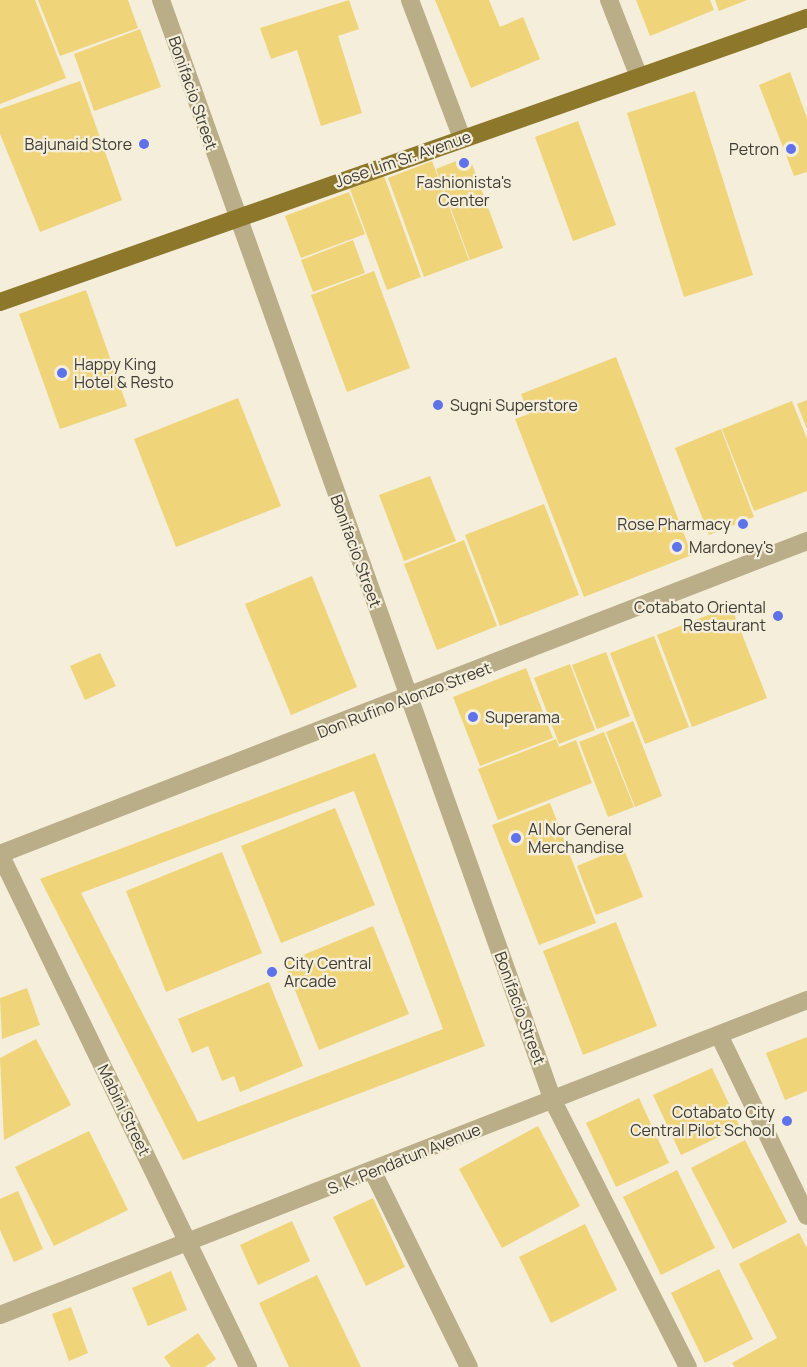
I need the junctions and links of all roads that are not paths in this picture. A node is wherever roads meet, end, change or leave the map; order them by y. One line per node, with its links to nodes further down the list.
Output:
1 (161, 0): 7 (street, Bonifacio Street)
2 (410, 0): 6 (street)
3 (609, 0): 5 (street)
4 (807, 18): 5 (main road, Jose Lim Sr. Avenue)
5 (639, 77): 6 (main road, Jose Lim Sr. Avenue)
6 (462, 138): 7 (main road, Jose Lim Sr. Avenue)
7 (236, 218): 8 (main road, Jose Lim Sr. Avenue); 10 (street, Bonifacio Street)
8 (0, 302)
9 (807, 541): 10 (street, Don Rufino Alonzo Street)
10 (409, 699): 11 (street, Don Rufino Alonzo Street); 14 (street, Bonifacio Street)
11 (0, 854): 17 (street, Mabini Street)
12 (807, 1000): 13 (street, S. K. Pendatun Avenue)
13 (719, 1035): 14 (street, S. K. Pendatun Avenue); 16 (street)
14 (553, 1101): 15 (street, S. K. Pendatun Avenue); 21 (street, Bonifacio Street)
15 (373, 1172): 17 (street, S. K. Pendatun Avenue); 20 (street)
16 (807, 1216)
17 (189, 1244): 18 (street, S. K. Pendatun Avenue); 19 (street, Mabini Street)
18 (0, 1315)
19 (248, 1367)
20 (469, 1367)
21 (688, 1367)

